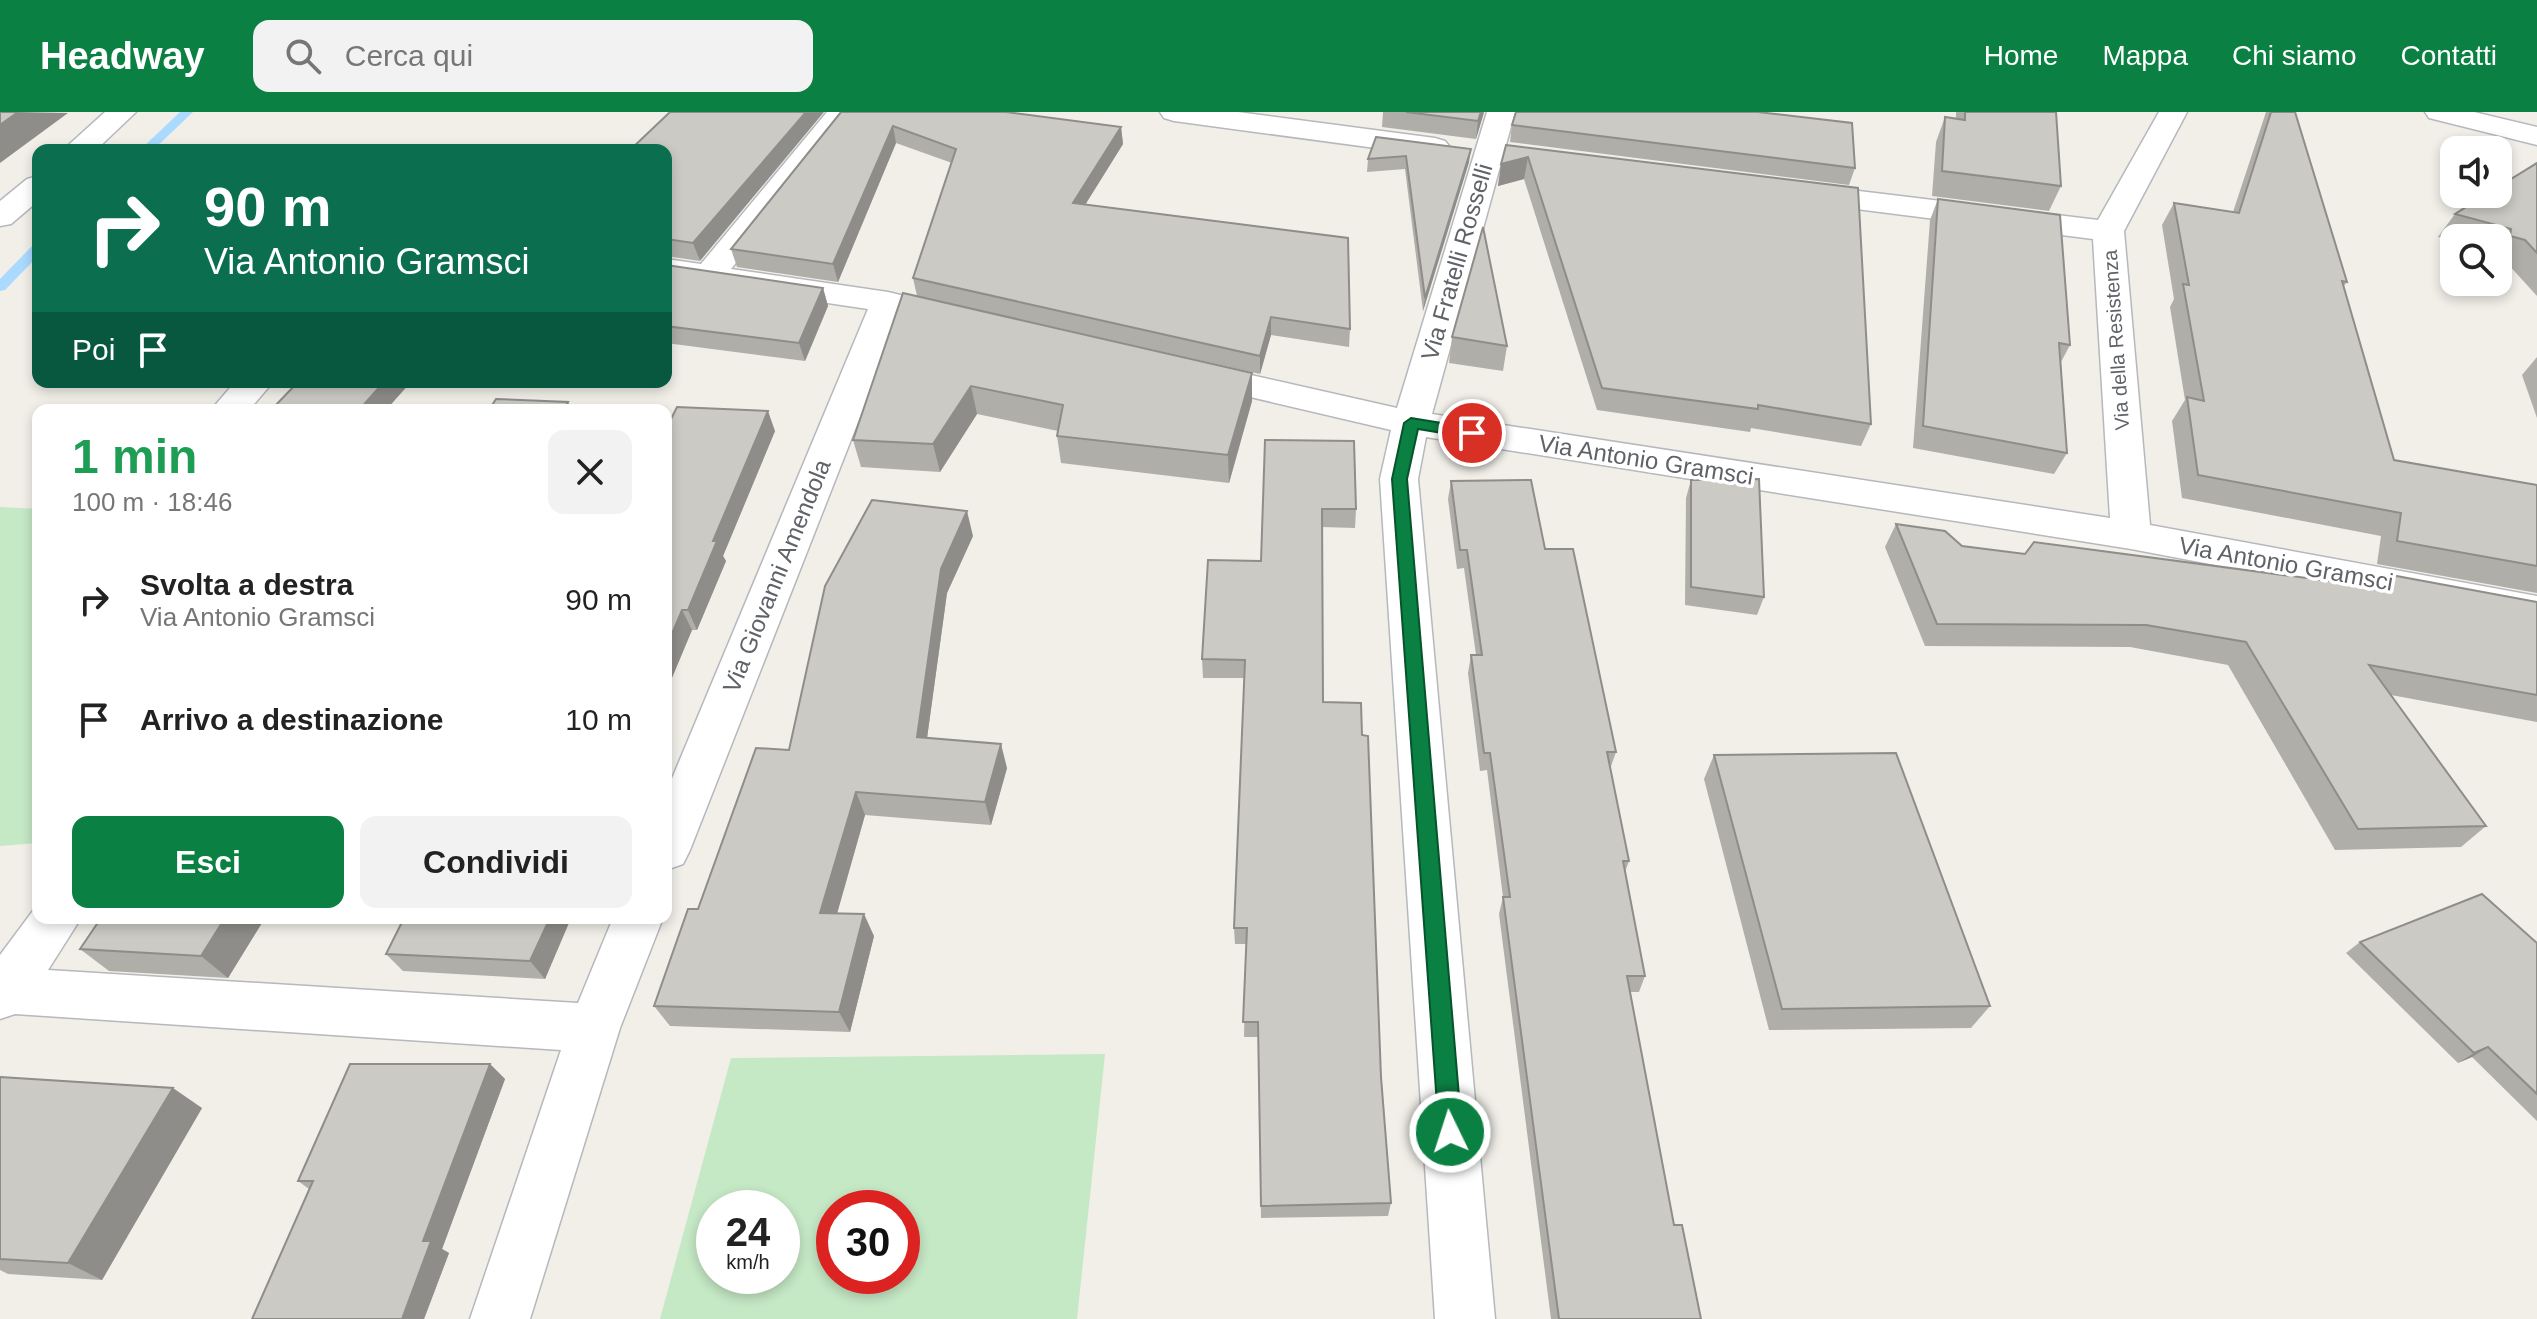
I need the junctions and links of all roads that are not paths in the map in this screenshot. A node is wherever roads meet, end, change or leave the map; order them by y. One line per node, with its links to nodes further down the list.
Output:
1 (122, 112): 8 (street)
2 (842, 112): 16 (street)
3 (1174, 112): 9 (street)
4 (1501, 112): 9 (street, Via Fratelli Rosselli)
5 (2173, 112): 14 (street, Via della Resistenza)
6 (2439, 112): 7 (street)
7 (2537, 136)
8 (85, 144)
9 (1501, 156): 22 (street, Via Fratelli Rosselli)
10 (1772, 189): 14 (street)
11 (32, 190): 12 (street)
12 (1, 216): 13 (street)
13 (32, 218)
14 (2108, 231): 23 (street, Via della Resistenza)
15 (672, 270): 16 (street)
16 (710, 274): 17 (street)
17 (888, 302): 18 (street); 25 (street, Via Giovanni Amendola)
18 (985, 325)
19 (1166, 367): 22 (street, Via Antonio Gramsci)
20 (249, 388): 21 (street)
21 (235, 404)
22 (1411, 423): 23 (street, Via Antonio Gramsci); 31 (street, Via Fratelli Rosselli)
23 (2131, 535): 24 (street, Via Antonio Gramsci)
24 (2537, 611)
25 (672, 835)
26 (52, 924): 28 (street)
27 (636, 924): 29 (street)
28 (2, 993): 29 (street)
29 (594, 1028): 30 (street)
30 (500, 1319)
31 (1465, 1319)

